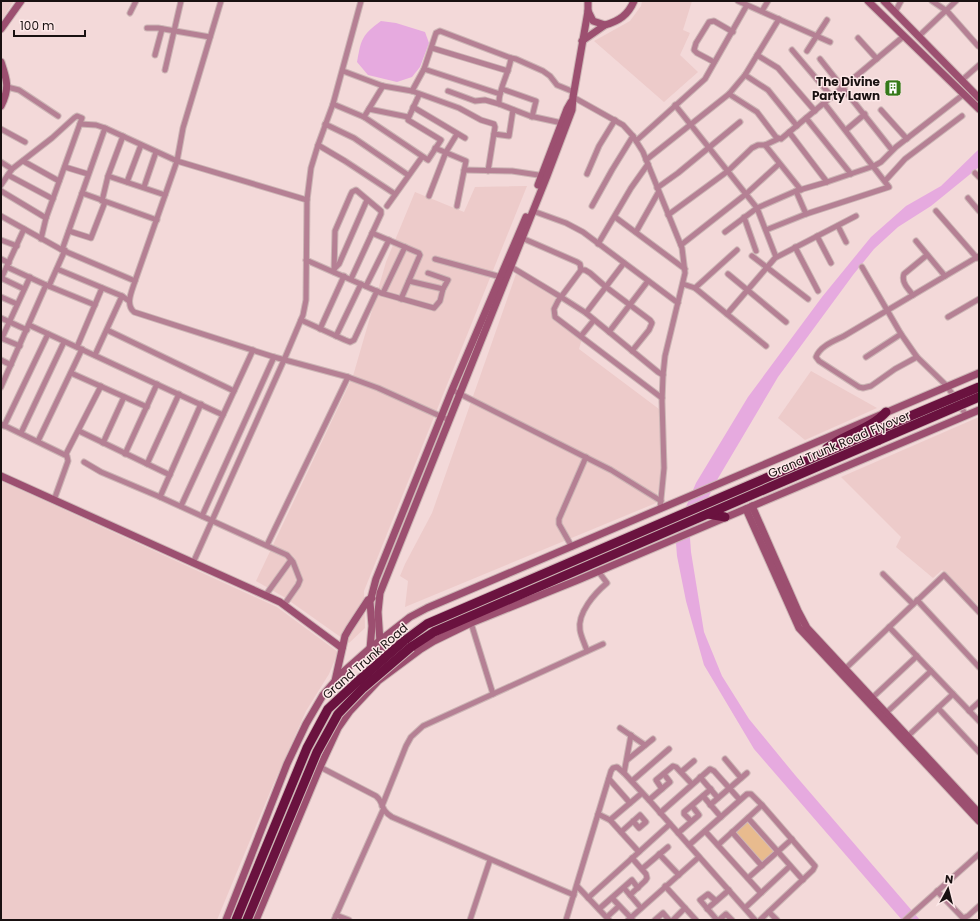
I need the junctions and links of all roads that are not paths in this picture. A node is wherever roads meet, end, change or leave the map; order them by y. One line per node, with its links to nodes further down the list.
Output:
1 (21, 1): 25 (street)
2 (136, 1): 20 (street)
3 (181, 1): 27 (street)
4 (221, 1): 31 (street)
5 (361, 1): 51 (street)
6 (588, 1): 17 (street)
7 (634, 1): 23 (street)
8 (738, 1): 15 (street)
9 (768, 1): 18 (street)
10 (868, 1): 30 (street)
11 (884, 1): 19 (street)
12 (901, 1): 19 (street)
13 (932, 1): 16 (street)
14 (956, 1): 16 (street)
15 (747, 5): 18 (street); 28 (street)
16 (947, 10): 33 (street); 36 (street)
17 (588, 11): 23 (street); 34 (street)
18 (762, 12): 21 (street)
19 (895, 12): 33 (street)
20 (130, 13)
21 (779, 19): 29 (street); 42 (street)
22 (827, 20): 29 (street)
23 (605, 25): 34 (street)
24 (147, 28): 26 (street)
25 (1, 29)
26 (162, 29): 27 (street); 41 (street)
27 (174, 31): 31 (street); 50 (street)
28 (732, 32): 47 (street); 47 (street)
29 (817, 36): 35 (street); 40 (street)
30 (904, 36): 38 (street); 45 (street)
31 (210, 37): 114 (street)
32 (858, 38): 45 (street)
33 (921, 39): 38 (street); 54 (street)
34 (582, 41): 64 (street)
35 (830, 42)
36 (978, 46)
37 (432, 48): 43 (street); 49 (street); 52 (street)
38 (916, 48): 62 (street)
39 (792, 50): 65 (street)
40 (807, 52)
41 (155, 55)
42 (757, 55): 53 (street); 77 (street)
43 (511, 58): 52 (street); 64 (street)
44 (820, 59): 57 (street)
45 (877, 59): 57 (street)
46 (1, 62): 56 (street)
47 (714, 62): 70 (street)
48 (979, 65): 54 (street)
49 (424, 69): 58 (street); 60 (street)
50 (165, 70)
51 (343, 71): 55 (street); 68 (street)
52 (508, 71): 60 (street)
53 (745, 75): 61 (street); 91 (street)
54 (962, 80): 66 (street)
55 (383, 86): 58 (street); 73 (street)
56 (7, 87): 71 (street); 79 (street)
57 (843, 87): 65 (street); 78 (street)
58 (412, 91): 63 (street)
59 (448, 91): 69 (street)
60 (501, 92): 69 (street); 82 (street)
61 (729, 94): 90 (street); 101 (street)
62 (964, 94): 74 (street); 102 (street)
63 (420, 95): 72 (street); 97 (street)
64 (573, 96): 85 (street); 87 (street); 130 (street)
65 (832, 97): 67 (street)
66 (979, 98)
67 (824, 103): 77 (street); 94 (street)
68 (333, 104): 83 (street); 89 (street)
69 (499, 104): 75 (street)
70 (675, 105): 90 (street); 100 (street)
71 (1, 106)
72 (413, 107): 81 (street); 96 (street)
73 (369, 109): 81 (street); 83 (street)
74 (979, 109)
75 (513, 110): 82 (street); 97 (street)
76 (881, 110): 102 (street)
77 (815, 111): 84 (street)
78 (865, 114): 94 (street); 109 (street)
79 (58, 116)
80 (962, 116): 132 (street)
81 (408, 117): 108 (street)
82 (532, 117): 87 (street)
83 (364, 118): 112 (street)
84 (806, 118): 91 (street); 126 (street)
85 (615, 120): 100 (street); 125 (street)
86 (740, 122): 107 (street)
87 (562, 123): 130 (street)
88 (80, 124): 92 (street); 113 (street); 119 (street)
89 (325, 124): 105 (street); 128 (street)
90 (691, 124): 107 (street); 116 (street)
91 (797, 126): 95 (street)
92 (105, 128): 98 (street); 124 (street)
93 (1, 129): 103 (street)
94 (846, 130): 118 (street)
95 (789, 132): 101 (street); 134 (street)
96 (457, 134): 99 (street); 111 (street)
97 (494, 134): 122 (street)
98 (123, 136): 104 (street); 129 (street)
99 (465, 138)
100 (635, 138): 116 (street); 152 (street)
101 (778, 138): 106 (street)
102 (906, 140): 109 (street)
103 (25, 142)
104 (141, 144): 110 (street); 133 (street)
105 (318, 145): 141 (street); 147 (street)
106 (765, 146): 117 (street); 123 (street)
107 (709, 147): 123 (street); 137 (street)
108 (435, 148): 111 (street); 112 (street)
109 (892, 150): 118 (street)
110 (156, 152): 114 (street); 136 (street)
111 (446, 152): 121 (street); 144 (street)
112 (422, 157): 128 (street)
113 (23, 161): 120 (street); 131 (street)
114 (177, 161): 143 (street); 147 (street)
115 (1, 162): 120 (street)
116 (647, 162): 137 (street); 161 (street)
117 (779, 164): 139 (street); 142 (street)
118 (874, 166): 126 (street); 132 (street)
119 (65, 167): 124 (street); 131 (street)
120 (12, 168): 127 (street)
121 (464, 170): 122 (street); 151 (street)
122 (488, 171): 130 (street)
123 (728, 171): 142 (street); 158 (street)
124 (88, 174): 140 (street)
125 (587, 174)
126 (851, 174): 134 (street)
127 (8, 175): 135 (street); 146 (street)
128 (408, 175): 141 (street)
129 (108, 176): 133 (street); 149 (street)
130 (544, 176): 156 (street); 197 (street)
131 (59, 181): 146 (street)
132 (885, 181): 157 (street)
133 (127, 182): 136 (street)
134 (827, 182): 139 (street)
135 (1, 185)
136 (144, 187): 143 (street)
137 (658, 190): 158 (street); 170 (street)
138 (1, 191): 163 (street)
139 (798, 191): 153 (street); 157 (street)
140 (82, 194): 149 (street); 168 (street)
141 (395, 194): 150 (street)
142 (746, 194): 153 (street); 180 (street)
143 (165, 195): 164 (street)
144 (429, 196)
145 (968, 198): 155 (street)
146 (53, 199): 163 (street)
147 (307, 200): 193 (street)
148 (367, 200): 169 (street); 203 (street); 203 (street)
149 (103, 201): 164 (street); 168 (street)
150 (387, 206)
151 (457, 206)
152 (592, 206)
153 (757, 208): 162 (street); 167 (street)
154 (936, 211): 190 (street)
155 (979, 211)
156 (533, 212): 173 (street); 179 (street)
157 (806, 214): 167 (street)
158 (668, 215): 180 (street)
159 (1, 216): 166 (street)
160 (856, 216): 165 (street)
161 (615, 217): 170 (street); 179 (street)
162 (744, 217): 171 (street); 186 (street)
163 (46, 218): 174 (street)
164 (157, 220): 212 (street)
165 (838, 226): 172 (street); 177 (street)
166 (24, 229): 174 (street); 181 (street)
167 (766, 230): 189 (street)
168 (70, 231): 184 (street)
169 (372, 232): 176 (street); 211 (street)
170 (636, 232): 201 (street)
171 (724, 232)
172 (817, 236): 183 (street); 195 (street)
173 (522, 238): 197 (street); 202 (street)
174 (41, 239): 184 (street)
175 (1, 240): 181 (street)
176 (389, 240): 182 (street); 216 (street)
177 (846, 242)
178 (916, 242): 187 (street)
179 (598, 244): 194 (street)
180 (680, 245): 201 (street)
181 (17, 246): 196 (street)
182 (405, 247): 213 (street); 226 (street)
183 (795, 248): 189 (street); 225 (street)
184 (64, 250): 200 (street); 212 (street)
185 (737, 250): 221 (street)
186 (756, 251)
187 (927, 255): 207 (street); 228 (street)
188 (752, 256): 198 (street)
189 (776, 257): 198 (street)
190 (978, 257): 207 (street)
191 (1, 259): 196 (street)
192 (435, 259): 209 (street)
193 (306, 260): 203 (street); 244 (street)
194 (624, 263): 214 (street); 218 (street)
195 (831, 263)
196 (8, 265): 208 (street); 210 (street)
197 (508, 265): 209 (street); 230 (street); 282 (street)
198 (767, 267): 223 (street); 233 (street)
199 (862, 267): 239 (street)
200 (57, 269): 217 (street); 219 (street)
201 (685, 269): 215 (street)
202 (581, 270): 218 (street); 230 (street)
203 (334, 271): 206 (street)
204 (428, 273): 220 (street)
205 (728, 274): 223 (street)
206 (344, 276): 211 (street); 249 (street)
207 (945, 276): 228 (street)
208 (30, 277): 217 (street); 222 (street)
209 (501, 277): 279 (street)
210 (1, 279): 222 (street)
211 (351, 279): 216 (street)
212 (135, 281): 234 (street)
213 (409, 281): 220 (street); 232 (street)
214 (648, 281): 235 (street); 237 (street)
215 (683, 284): 221 (street); 235 (street)
216 (363, 285): 224 (street); 254 (street)
217 (48, 286): 238 (street); 248 (street)
218 (606, 287): 237 (street); 240 (street)
219 (102, 288): 227 (street); 238 (street)
220 (444, 288): 232 (street)
221 (695, 288): 241 (street)
222 (24, 289): 236 (street)
223 (747, 290): 241 (street); 247 (street)
224 (377, 291): 226 (street); 254 (street)
225 (818, 291)
226 (383, 293): 232 (street)
227 (122, 296): 234 (street); 250 (street)
228 (913, 296): 239 (street)
229 (1, 297): 236 (street)
230 (562, 297): 240 (street); 255 (street)
231 (979, 298): 242 (street)
232 (401, 299)
233 (808, 299)
234 (129, 301): 261 (street)
235 (678, 303): 272 (street)
236 (17, 304): 246 (street)
237 (629, 304): 251 (street); 262 (street)
238 (95, 305): 260 (street)
239 (887, 311): 253 (street); 266 (street)
240 (586, 313): 245 (street)
241 (727, 314): 259 (street)
242 (948, 317)
243 (1, 318): 246 (street)
244 (301, 320): 249 (street); 268 (street)
245 (594, 320): 251 (street); 255 (street)
246 (9, 321): 248 (street); 256 (street)
247 (786, 322)
248 (28, 328): 252 (street); 258 (street)
249 (320, 329): 254 (street)
250 (107, 330): 263 (street); 280 (street)
251 (609, 332): 262 (street)
252 (48, 334): 257 (street); 294 (street)
253 (901, 334): 265 (street); 266 (street)
254 (336, 336)
255 (581, 336): 285 (street)
256 (2, 338): 258 (street)
257 (64, 342): 260 (street); 296 (street)
258 (20, 346): 269 (street)
259 (766, 346)
260 (79, 348): 263 (street); 270 (street)
261 (253, 350): 264 (street); 280 (street)
262 (632, 351): 272 (street)
263 (95, 355): 275 (street)
264 (274, 357): 268 (street); 314 (street)
265 (866, 357)
266 (917, 357): 277 (street)
267 (1, 360): 269 (street)
268 (284, 360): 273 (street); 317 (street)
269 (11, 365): 274 (street)
270 (71, 373): 276 (street); 297 (street)
271 (979, 373): 277 (street)
272 (664, 375): 285 (street)
273 (348, 377): 292 (street); 320 (street)
274 (2, 383)
275 (157, 384): 281 (street); 287 (street)
276 (101, 386): 283 (street); 295 (street)
277 (947, 386): 289 (street); 291 (street)
278 (979, 386): 301 (highway, Grand Trunk Road Flyover, bridge)
279 (452, 390): 282 (street); 292 (street)
280 (234, 391): 290 (street)
281 (179, 394): 286 (street); 304 (street)
282 (460, 394): 293 (street); 302 (street)
283 (124, 397): 287 (street); 298 (street)
284 (979, 397): 313 (highway, Grand Trunk Road Flyover, bridge)
285 (662, 398): 309 (street)
286 (201, 404): 290 (street); 305 (street)
287 (147, 407): 300 (street)
288 (979, 410): 291 (street)
289 (886, 412): 301 (highway); 312 (street)
290 (223, 415): 310 (street)
291 (966, 415): 311 (street)
292 (442, 417): 293 (street); 316 (street)
293 (449, 420): 318 (street)
294 (3, 425): 296 (street)
295 (79, 431): 298 (street); 299 (street)
296 (21, 433): 297 (street)
297 (38, 441): 299 (street)
298 (103, 443): 300 (street)
299 (66, 454): 308 (street)
300 (125, 454): 304 (street)
301 (819, 456): 444 (highway, Grand Trunk Road, bridge)
302 (586, 457): 309 (street); 321 (street)
303 (84, 462): 307 (street)
304 (147, 464): 305 (street)
305 (170, 475): 307 (street)
306 (1, 476): 308 (street)
307 (160, 497): 310 (street)
308 (54, 500): 323 (street)
309 (661, 502): 312 (street)
310 (181, 506): 314 (street)
311 (749, 508): 315 (street); 342 (street); 387 (street)
312 (660, 509): 321 (street)
313 (708, 514): 315 (highway); 319 (highway, Grand Trunk Road Flyover)
314 (202, 516): 317 (street)
315 (725, 517): 324 (street)
316 (400, 518): 318 (street); 328 (street)
317 (212, 521): 320 (street); 323 (street)
318 (408, 522): 326 (street)
319 (669, 530): 445 (highway, Grand Trunk Road, bridge)
320 (267, 545): 322 (street)
321 (572, 547): 334 (street)
322 (292, 560): 327 (street); 330 (street)
323 (193, 563): 327 (street)
324 (598, 571): 332 (street); 338 (street)
325 (883, 574): 329 (street)
326 (379, 595): 328 (street); 334 (street)
327 (265, 596): 330 (street)
328 (371, 598): 336 (street); 337 (street)
329 (915, 602): 331 (street); 333 (street); 340 (street)
330 (284, 605): 336 (street)
331 (979, 612)
332 (471, 623): 341 (street); 346 (street)
333 (889, 627): 339 (street); 342 (street)
334 (380, 642): 337 (street); 341 (street)
335 (603, 644): 338 (street)
336 (342, 648): 345 (street)
337 (370, 648): 344 (street); 345 (street)
338 (587, 651): 346 (street)
339 (917, 656): 343 (street); 348 (street)
340 (979, 667)
341 (392, 669): 344 (street)
342 (845, 669): 348 (street)
343 (931, 671): 347 (street); 352 (street)
344 (381, 678): 364 (street)
345 (334, 682): 402 (street)
346 (493, 694): 386 (street)
347 (953, 694): 350 (street); 351 (street)
348 (872, 698): 352 (street)
349 (979, 702): 351 (street)
350 (938, 708): 356 (street); 360 (street)
351 (969, 711): 353 (street)
352 (886, 713): 356 (street)
353 (979, 721)
354 (620, 728): 355 (street)
355 (631, 735): 358 (street); 362 (street)
356 (908, 736): 387 (street)
357 (652, 739): 358 (street)
358 (645, 745): 362 (street)
359 (669, 749): 372 (street)
360 (979, 752)
361 (725, 759): 370 (street)
362 (627, 760): 366 (street)
363 (694, 761): 365 (street)
364 (320, 767): 386 (street); 408 (street)
365 (681, 772): 368 (street); 373 (street)
366 (624, 773): 371 (street); 372 (street)
367 (747, 773): 370 (street)
368 (664, 774): 375 (street); 375 (street)
369 (700, 777): 373 (street); 374 (street); 376 (street)
370 (741, 778): 374 (street)
371 (609, 779): 382 (street); 389 (street)
372 (632, 781): 377 (street)
373 (692, 784): 388 (street)
374 (729, 788): 379 (street); 381 (street)
375 (662, 789): 380 (street)
376 (711, 790): 378 (street); 379 (street)
377 (642, 793): 380 (street); 382 (street)
378 (703, 796): 383 (street); 385 (street)
379 (718, 798): 383 (street)
380 (649, 800): 388 (street)
381 (740, 800): 384 (street); 390 (street)
382 (630, 803): 392 (street)
383 (710, 804): 390 (street)
384 (762, 805): 391 (street); 401 (street)
385 (692, 806): 394 (street); 394 (street)
386 (382, 808): 413 (street); 440 (street)
387 (976, 810): 395 (street)
388 (660, 813): 396 (street)
389 (598, 814): 392 (street); 420 (street)
390 (721, 817): 397 (street)
391 (748, 818): 399 (street); 407 (street)
392 (610, 820): 398 (street)
393 (633, 821): 398 (street)
394 (691, 821): 400 (street)
395 (979, 821)
396 (670, 824): 400 (street); 406 (street)
397 (705, 831): 403 (street); 404 (street)
398 (620, 832): 406 (street)
399 (732, 832): 404 (street); 414 (street)
400 (678, 833): 403 (street)
401 (792, 839): 407 (street); 419 (street)
402 (257, 842): 408 (street); 443 (street)
403 (689, 845): 411 (street)
404 (718, 845): 418 (street)
405 (668, 847): 409 (street)
406 (639, 852): 412 (street)
407 (777, 852): 414 (street); 415 (street)
408 (283, 854): 446 (street)
409 (659, 854): 416 (street); 417 (street)
410 (979, 854): 425 (street)
411 (699, 857): 417 (street); 424 (street)
412 (632, 858): 416 (street); 429 (street)
413 (490, 860): 427 (street); 448 (street)
414 (762, 866): 418 (street)
415 (790, 866): 419 (street); 426 (street)
416 (642, 869): 423 (street)
417 (679, 874): 421 (street)
418 (748, 878): 426 (street)
419 (803, 880): 439 (street)
420 (577, 886): 427 (street); 429 (street)
421 (665, 886): 434 (street); 435 (street)
422 (624, 888): 423 (street); 428 (street); 430 (street)
423 (638, 888): 428 (street)
424 (729, 890): 431 (street); 436 (street)
425 (937, 891): 433 (street); 459 (street)
426 (761, 892): 436 (street)
427 (574, 895): 449 (street)
428 (630, 895): 434 (street)
429 (588, 898): 437 (street)
430 (612, 898): 432 (street); 437 (street)
431 (716, 901): 438 (street); 438 (street)
432 (619, 906): 441 (street); 442 (street)
433 (979, 906)
434 (642, 908): 442 (street)
435 (685, 908): 452 (street); 453 (street)
436 (745, 908): 456 (street)
437 (599, 909): 441 (street)
438 (707, 909): 454 (street)
439 (769, 912): 457 (street); 458 (street)
440 (335, 918): 447 (street)
441 (608, 919)
442 (630, 919)
443 (226, 920)
444 (236, 920)
445 (247, 920)
446 (256, 920)
447 (349, 920)
448 (470, 920)
449 (566, 920)
450 (655, 920): 451 (street)
451 (669, 920)
452 (673, 920)
453 (696, 920)
454 (718, 920): 455 (street)
455 (732, 920)
456 (755, 920)
457 (760, 920)
458 (777, 920)
459 (904, 920)

